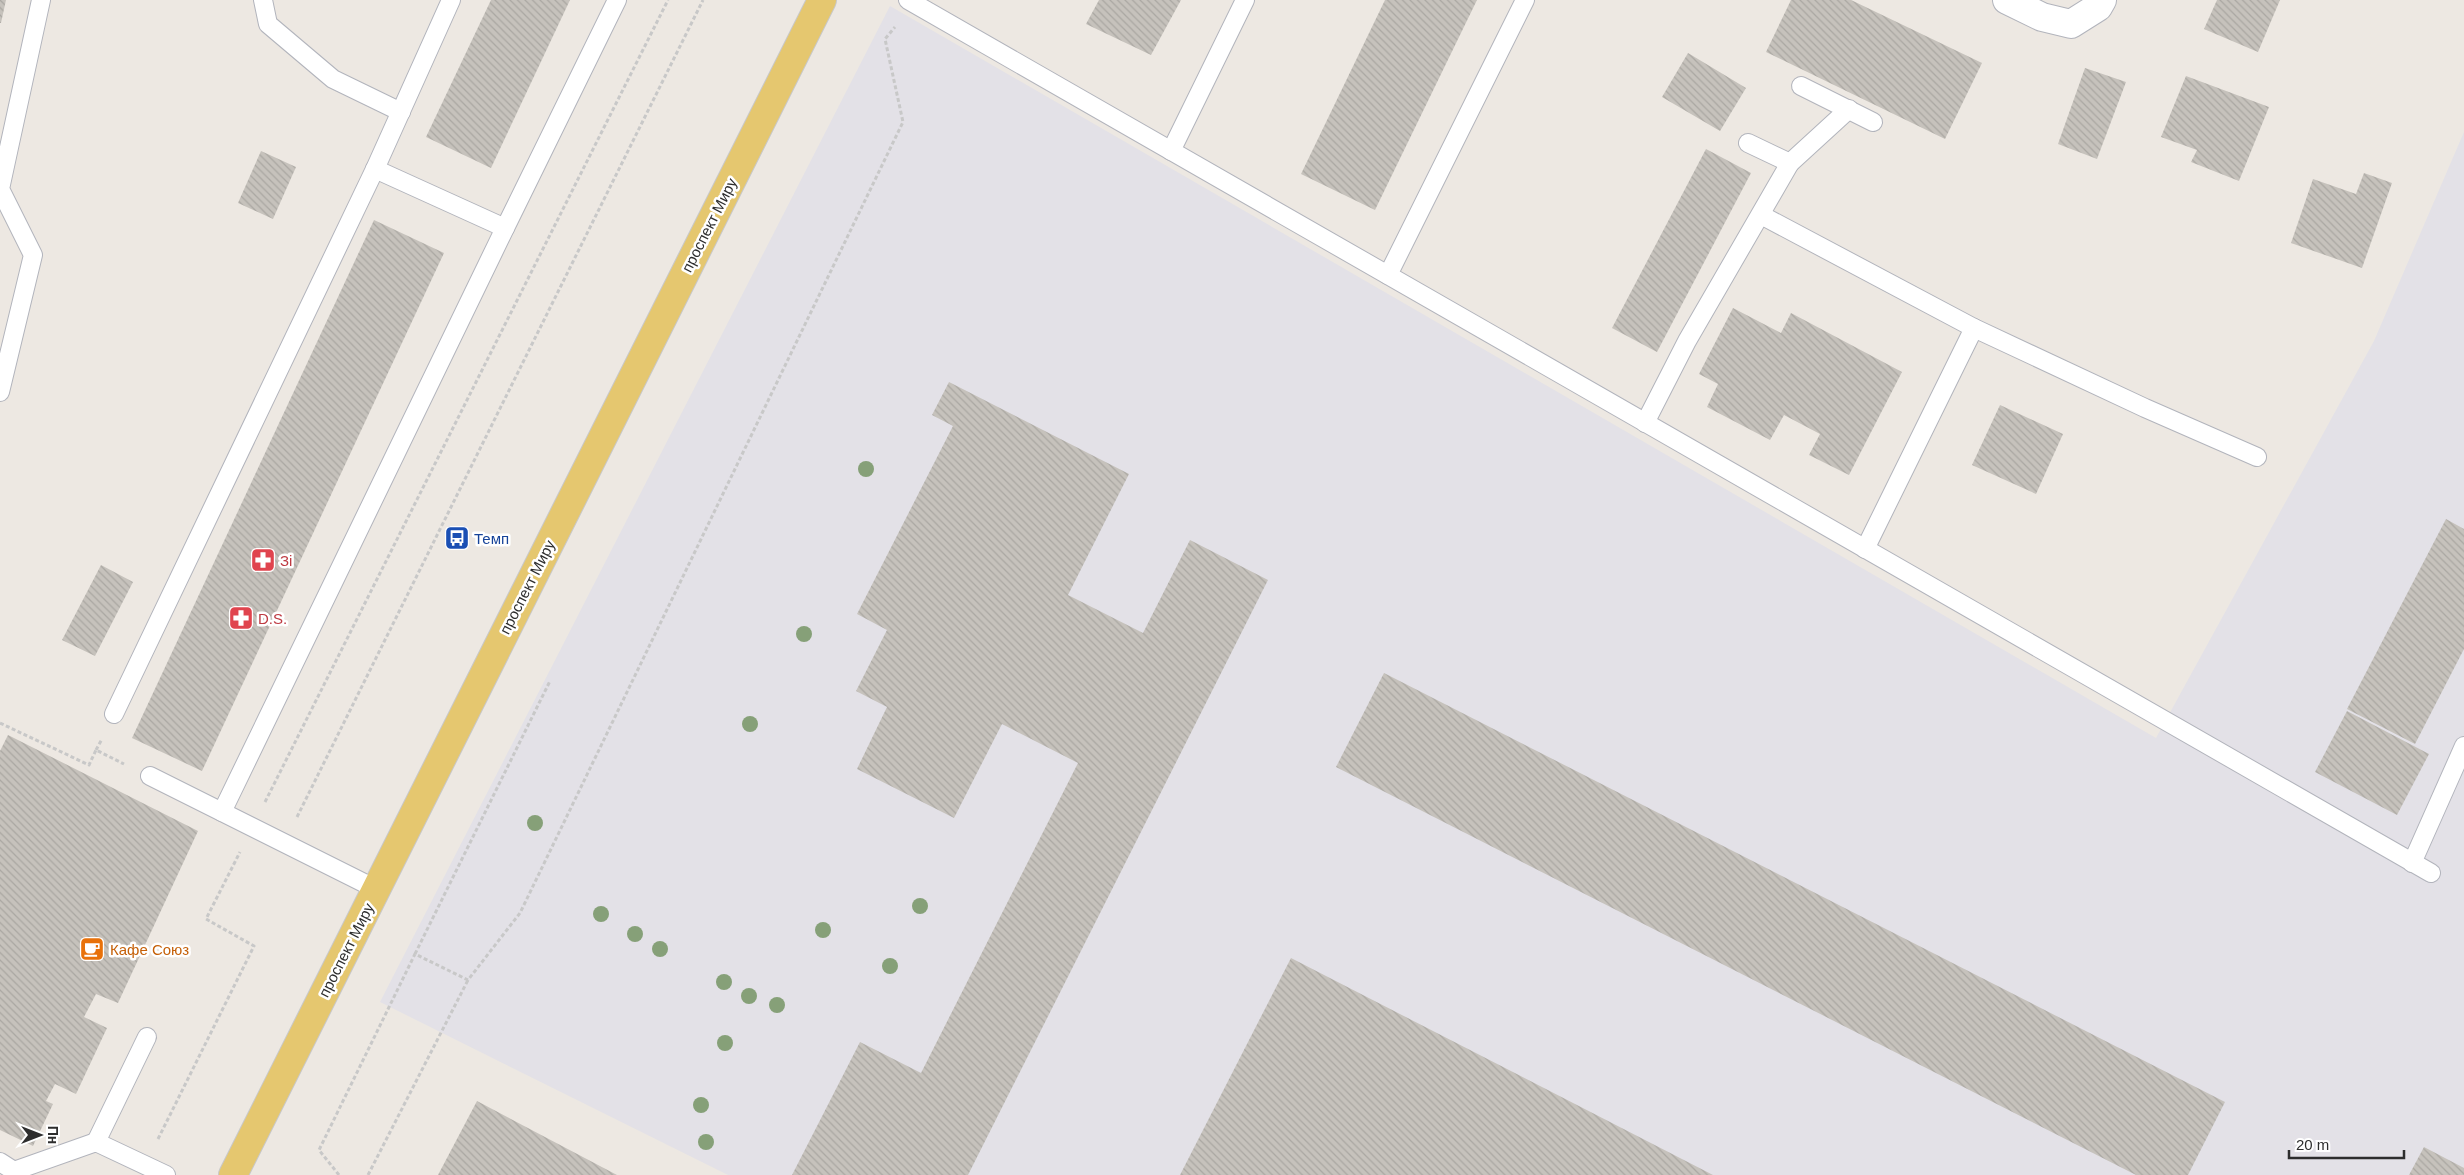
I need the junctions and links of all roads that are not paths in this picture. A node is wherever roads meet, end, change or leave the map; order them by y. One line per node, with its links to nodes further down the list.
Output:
1 (41, 0): 23 (lane)
2 (263, 0): 13 (lane)
3 (451, 0): 13 (lane)
4 (618, 0): 20 (lane)
5 (822, 0): 33 (main road, проспект Миру)
6 (1245, 0): 16 (lane)
7 (1525, 0): 21 (lane)
8 (2007, 0): 9 (street)
9 (2102, 0)
10 (911, 1): 16 (lane)
11 (1801, 86): 12 (lane)
12 (1848, 110): 14 (lane); 17 (lane)
13 (401, 112): 18 (lane)
14 (1873, 122)
15 (1748, 143): 17 (lane)
16 (1171, 151): 21 (lane)
17 (1790, 163): 19 (lane)
18 (375, 168): 20 (lane); 27 (lane)
19 (1761, 215): 22 (lane); 24 (lane)
20 (505, 228): 30 (lane)
21 (1388, 275): 24 (lane)
22 (1974, 328): 25 (lane); 26 (lane)
23 (0, 392)
24 (1645, 423): 26 (lane)
25 (2257, 457)
26 (1865, 549): 31 (lane)
27 (114, 714)
28 (2464, 746): 31 (lane)
29 (150, 776): 30 (lane)
30 (222, 812): 33 (lane)
31 (2412, 863): 32 (lane)
32 (2431, 873)
33 (376, 889): 38 (main road, проспект Миру)
34 (147, 1037): 35 (lane)
35 (96, 1142): 36 (lane); 37 (lane)
36 (0, 1162)
37 (166, 1175)
38 (233, 1175)

